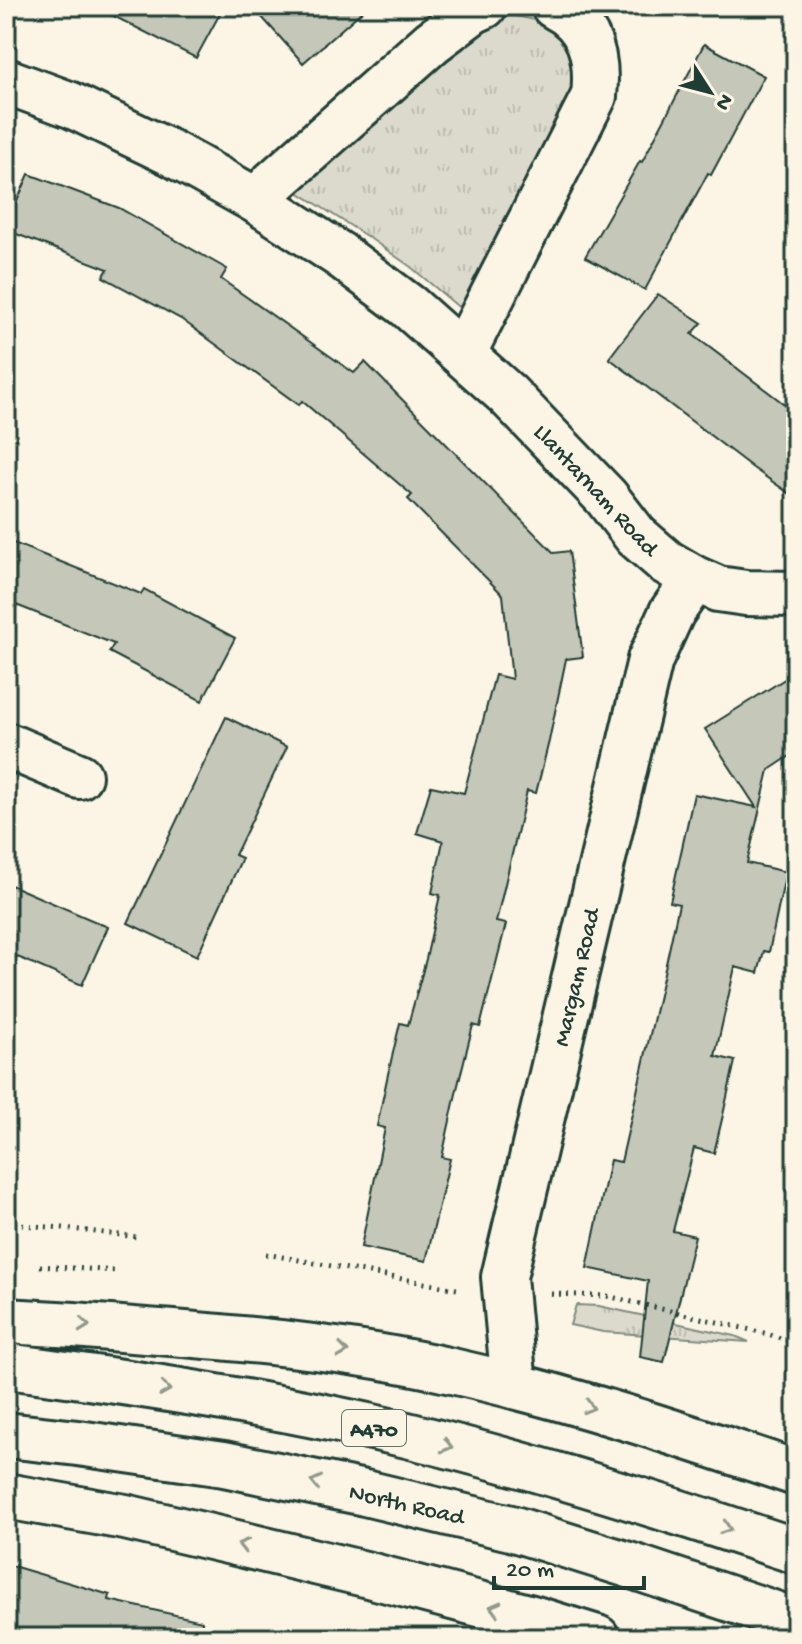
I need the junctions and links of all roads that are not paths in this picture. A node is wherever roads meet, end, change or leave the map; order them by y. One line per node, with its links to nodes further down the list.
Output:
1 (484, 6): 4 (main road)
2 (554, 6): 5 (main road)
3 (6, 81): 4 (main road, Llantarnam Road)
4 (257, 201): 5 (main road, Llantarnam Road)
5 (463, 354): 6 (main road, Llantarnam Road)
6 (695, 579): 7 (main road, Llantarnam Road); 12 (main road, Margam Road)
7 (796, 594)
8 (6, 745): 9 (main road)
9 (79, 776)
10 (6, 1321): 12 (main road, one-way to 12)
11 (6, 1366): 16 (main road, A470, one-way to 16)
12 (514, 1386): 14 (main road, one-way to 14)
13 (6, 1435): 17 (main road, North Road, one-way to 13)
14 (796, 1473)
15 (6, 1496): 18 (main road, one-way to 15)
16 (796, 1551)
17 (796, 1621)
18 (597, 1638)

